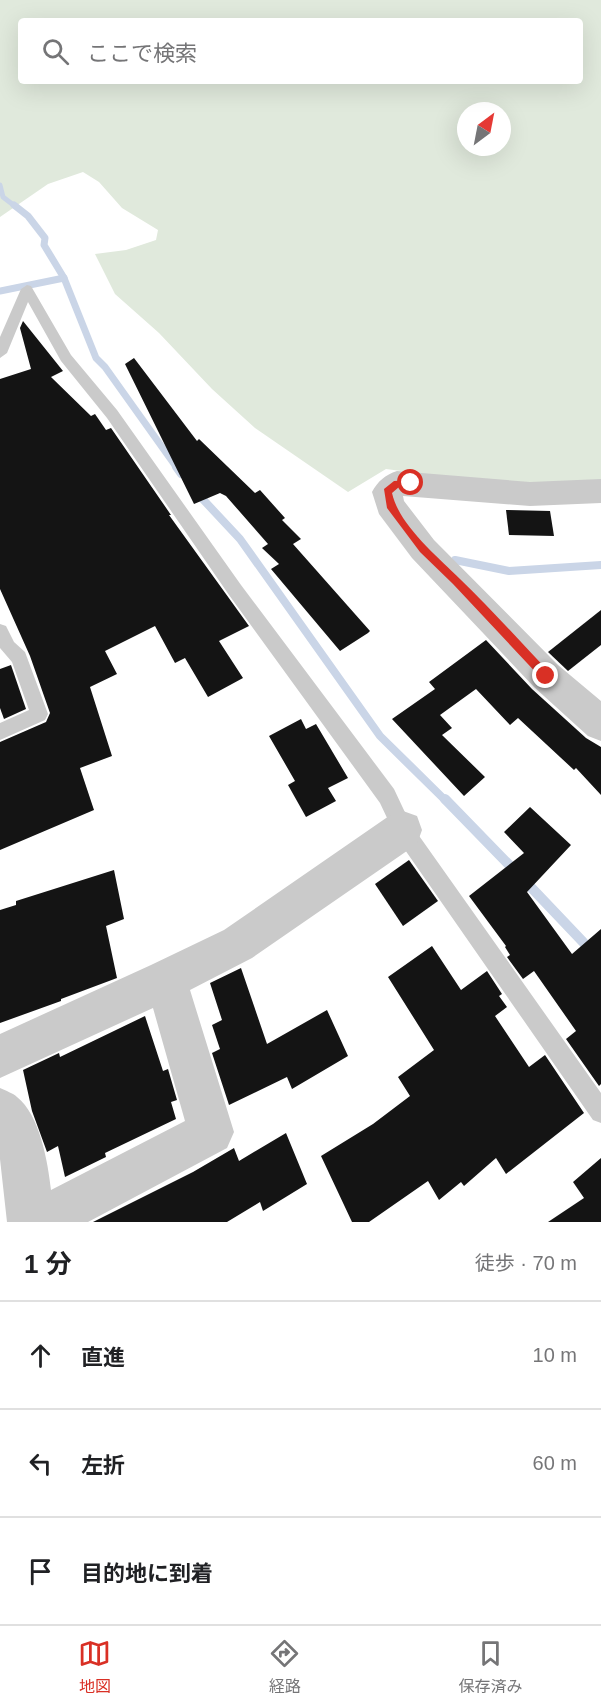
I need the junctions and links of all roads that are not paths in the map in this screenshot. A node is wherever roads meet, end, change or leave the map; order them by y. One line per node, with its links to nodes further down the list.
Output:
1 (0, 353): 6 (lane)
2 (601, 491): 4 (street)
3 (0, 631): 5 (lane)
4 (601, 724)
5 (0, 732)
6 (403, 830): 7 (street); 10 (lane)
7 (166, 980): 8 (street); 12 (street)
8 (0, 1056)
9 (0, 1111): 11 (street)
10 (601, 1112)
11 (31, 1222)
12 (39, 1222)

